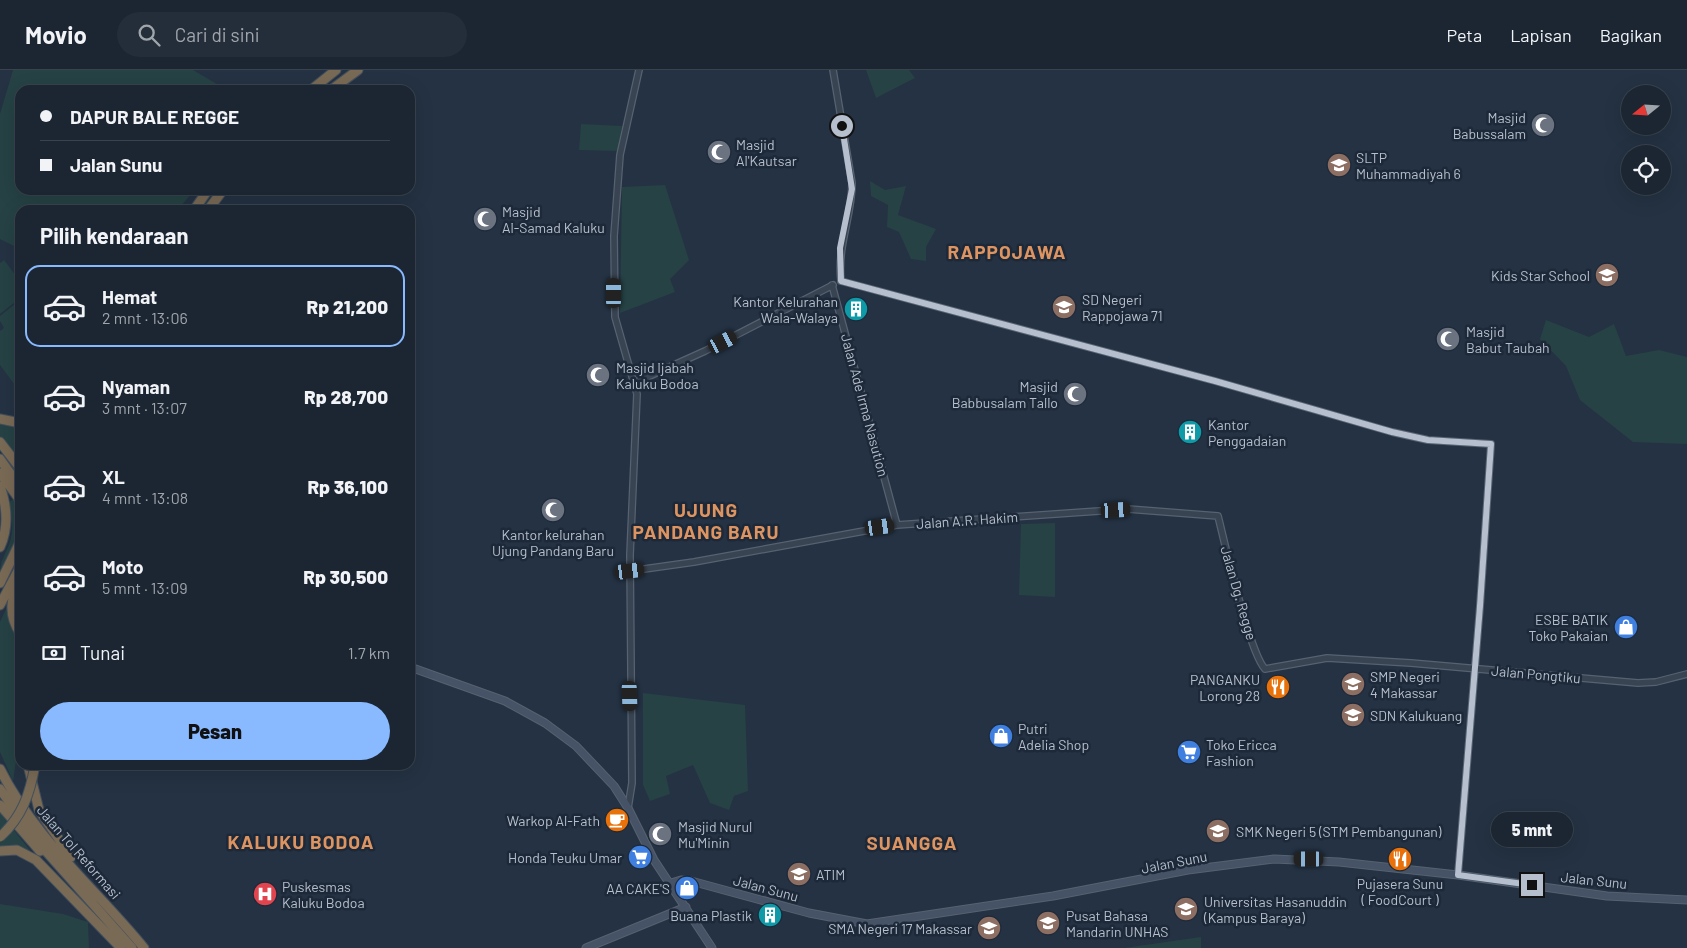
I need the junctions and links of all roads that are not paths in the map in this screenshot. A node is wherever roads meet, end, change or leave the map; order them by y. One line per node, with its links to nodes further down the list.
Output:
1 (336, 70): 5 (highway)
2 (358, 70): 6 (highway)
3 (639, 70): 9 (street)
4 (833, 70): 7 (street)
5 (317, 85)
6 (338, 85)
7 (841, 281): 8 (street); 31 (street)
8 (832, 285): 9 (street); 20 (street, Jalan Ade Irma Nasution)
9 (634, 384): 23 (street)
10 (0, 419): 11 (highway)
11 (15, 422)
12 (0, 442): 14 (highway)
13 (0, 459): 16 (highway)
14 (15, 462)
15 (0, 473): 18 (highway)
16 (15, 480)
17 (0, 486): 21 (highway)
18 (15, 493)
19 (1218, 516): 20 (street, Jalan A.R. Hakim); 30 (street, Jalan Dg. Regge)
20 (897, 525): 23 (street, Jalan A.R. Hakim)
21 (0, 547)
22 (15, 552): 25 (highway)
23 (630, 571): 38 (street)
24 (15, 577): 27 (highway)
25 (0, 583)
26 (15, 592): 28 (highway)
27 (0, 606)
28 (15, 624)
29 (415, 669): 38 (main road)
30 (1265, 669): 31 (street, Jalan Pongtiku)
31 (1475, 669): 32 (street, Jalan Pongtiku); 41 (street)
32 (1687, 674)
33 (0, 769): 43 (highway, Jalan Tol Reformasi)
34 (29, 770): 43 (highway)
35 (34, 770): 39 (highway, bridge)
36 (0, 789): 46 (highway, Jalan Tol Reformasi)
37 (0, 805): 46 (highway)
38 (628, 808): 42 (main road)
39 (0, 836)
40 (0, 851): 47 (highway)
41 (1458, 875): 42 (main road, Jalan Sunu); 44 (main road, Jalan Sunu)
42 (673, 886): 45 (main road)
43 (101, 898): 49 (highway, Jalan Tol Reformasi)
44 (1687, 900)
45 (686, 907): 50 (main road); 51 (main road)
46 (99, 909): 48 (highway, Jalan Tol Reformasi)
47 (121, 948)
48 (132, 948)
49 (144, 948)
50 (586, 948)
51 (712, 948)

